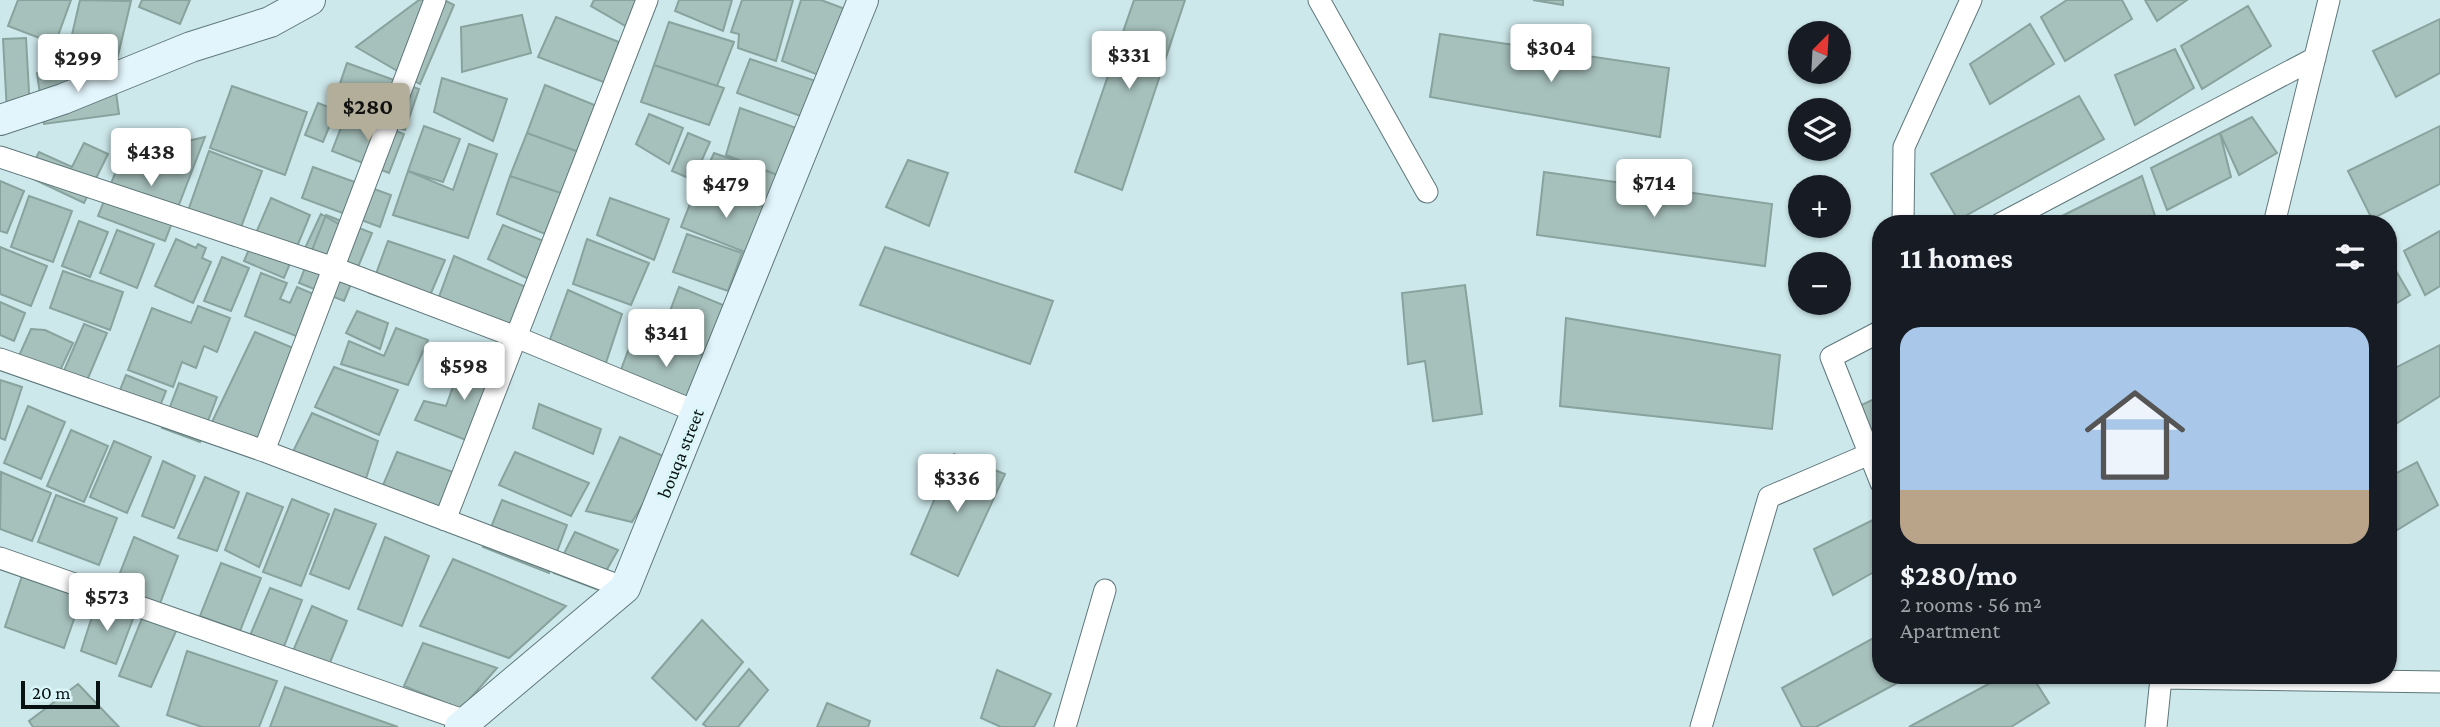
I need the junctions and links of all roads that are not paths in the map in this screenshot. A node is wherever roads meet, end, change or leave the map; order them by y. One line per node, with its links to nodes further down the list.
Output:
1 (310, 0): 9 (street)
2 (435, 0): 15 (street)
3 (647, 0): 17 (street)
4 (863, 0): 19 (street, bouqa street)
5 (1320, 0): 11 (street)
6 (1971, 0): 12 (street)
7 (2329, 0): 8 (street)
8 (2315, 58): 13 (street); 14 (street)
9 (0, 120)
10 (0, 157): 15 (street)
11 (1427, 192)
12 (1903, 215)
13 (2017, 215)
14 (2276, 215)
15 (334, 268): 17 (street); 21 (street)
16 (1872, 336): 20 (street)
17 (516, 337): 19 (street); 23 (street)
18 (0, 359): 21 (street)
19 (697, 412): 25 (street, bouqa street)
20 (1872, 445)
21 (264, 451): 23 (street)
22 (1872, 452): 32 (street)
23 (445, 520): 25 (street)
24 (0, 558): 30 (street)
25 (625, 588): 30 (street, bouqa street)
26 (1105, 590): 31 (street)
27 (2397, 681): 28 (street)
28 (2440, 682)
29 (2159, 684): 33 (street)
30 (466, 725)
31 (1065, 727)
32 (1701, 727)
33 (2156, 727)

